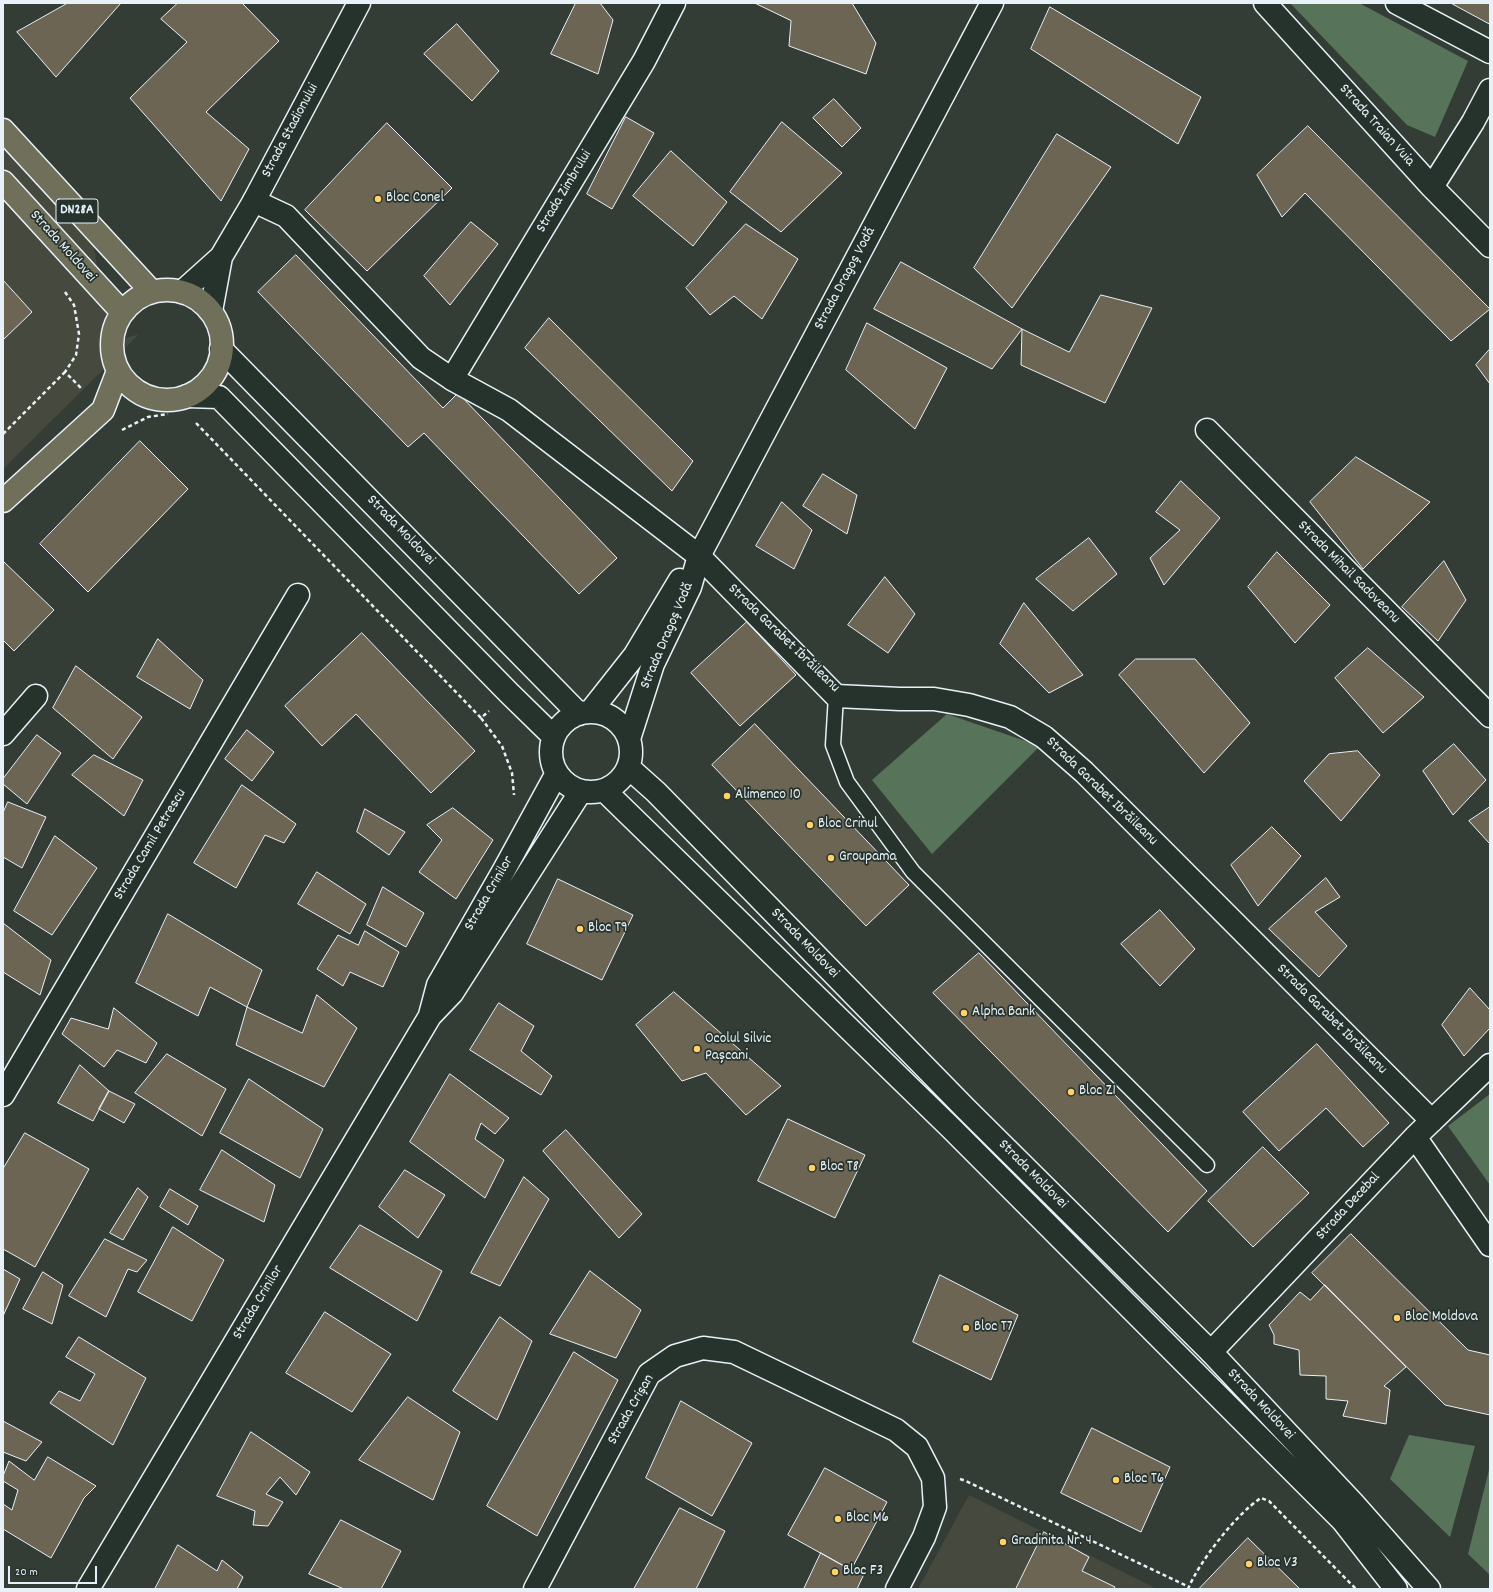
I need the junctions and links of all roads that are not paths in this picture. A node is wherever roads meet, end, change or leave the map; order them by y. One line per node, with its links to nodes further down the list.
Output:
1 (359, 3): 11 (main road, Strada Stadionului)
2 (674, 3): 20 (main road, Strada Zimbrului)
3 (992, 3): 26 (main road, Strada Dragoș Vodă)
4 (1265, 3): 10 (main road, Strada Traian Vuia)
5 (1397, 3): 6 (main road)
6 (1490, 52)
7 (1490, 90): 10 (main road)
8 (3, 130): 14 (main road, DN28A)
9 (3, 182): 17 (main road, Strada Moldovei / DN28A)
10 (1432, 187): 12 (main road, Strada Traian Vuia)
11 (254, 201): 13 (main road, Strada Stadionului); 20 (main road, Strada Garabet Ibrăileanu)
12 (1490, 246)
13 (221, 257): 15 (main road, Strada Stadionului); 16 (main road, Strada Stadionului)
14 (152, 292): 15 (main road); 17 (main road)
15 (182, 292): 16 (main road)
16 (211, 311): 18 (main road)
17 (122, 312): 19 (main road)
18 (221, 349): 22 (main road); 30 (main road, Strada Moldovei)
19 (118, 371): 21 (main road); 23 (main road)
20 (452, 379): 26 (main road, Strada Garabet Ibrăileanu)
21 (144, 395): 22 (main road); 23 (main road)
22 (187, 396): 33 (main road)
23 (103, 410): 25 (main road)
24 (1207, 430): 31 (main road, Strada Mihail Sadoveanu)
25 (3, 501)
26 (699, 556): 29 (main road, Strada Garabet Ibrăileanu); 30 (main road, Strada Dragoș Vodă); 34 (main road, Strada Dragoș Vodă)
27 (298, 595): 41 (main road, Strada Camil Petrescu)
28 (36, 696): 32 (main road)
29 (836, 696): 42 (main road, Strada Garabet Ibrăileanu); 44 (lane)
30 (584, 713): 33 (main road); 34 (main road)
31 (1490, 716)
32 (3, 734)
33 (554, 737): 36 (main road)
34 (629, 739): 35 (main road)
35 (628, 767): 37 (main road); 46 (main road, Strada Moldovei)
36 (557, 773): 38 (main road); 39 (main road, Strada Crinilor)
37 (604, 790): 38 (main road); 50 (main road, Strada Moldovei)
38 (581, 791): 39 (main road, Strada Crinilor)
39 (430, 1016): 47 (main road, Strada Crinilor)
40 (1490, 1065): 42 (main road, Strada Decebal)
41 (3, 1094)
42 (1432, 1121): 43 (main road, Strada Decebal)
43 (1415, 1137): 45 (main road); 46 (main road, Strada Decebal)
44 (1207, 1166)
45 (1490, 1245)
46 (1211, 1352): 51 (main road, Strada Moldovei)
47 (88, 1589)
48 (535, 1589): 49 (main road, Strada Crișan)
49 (897, 1589)
50 (1396, 1589)
51 (1429, 1589)

